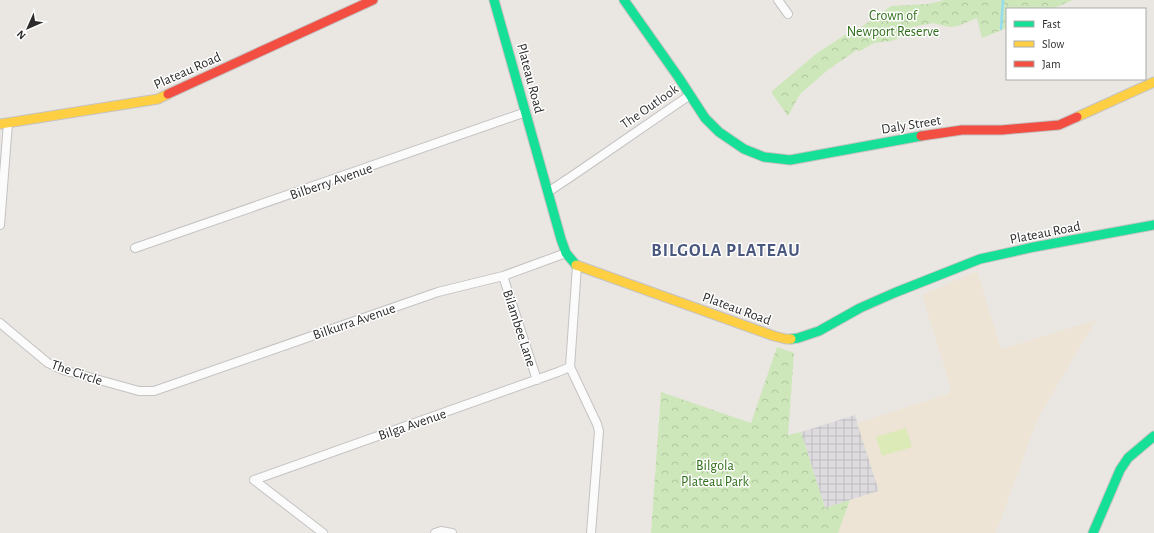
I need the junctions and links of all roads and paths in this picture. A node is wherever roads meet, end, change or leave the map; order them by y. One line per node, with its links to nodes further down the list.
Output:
1 (373, 0): 9 (street, Plateau Road)
2 (494, 0): 8 (street, Plateau Road)
3 (624, 0): 7 (street, The Outlook)
4 (778, 0): 5 (street)
5 (788, 14)
6 (1154, 82): 7 (street, Daly Street)
7 (690, 95): 10 (street, The Outlook)
8 (526, 112): 10 (street, Plateau Road); 13 (street, Bilberry Avenue)
9 (4, 123): 11 (street)
10 (548, 192): 14 (street, Plateau Road)
11 (0, 225)
12 (1154, 225): 15 (street, Plateau Road)
13 (135, 248)
14 (566, 253): 15 (street, Plateau Road); 16 (street, Bilkurra Avenue)
15 (578, 266): 18 (street)
16 (503, 276): 19 (street, Bilambee Lane); 20 (street, Bilkurra Avenue)
17 (0, 323): 20 (street, The Circle)
18 (570, 367): 19 (street, Bilga Avenue); 25 (street)
19 (537, 380): 22 (street, Bilga Avenue)
20 (142, 391)
21 (1154, 436): 26 (street)
22 (323, 533)
23 (435, 533): 24 (street)
24 (452, 533)
25 (591, 533)
26 (1093, 533)

